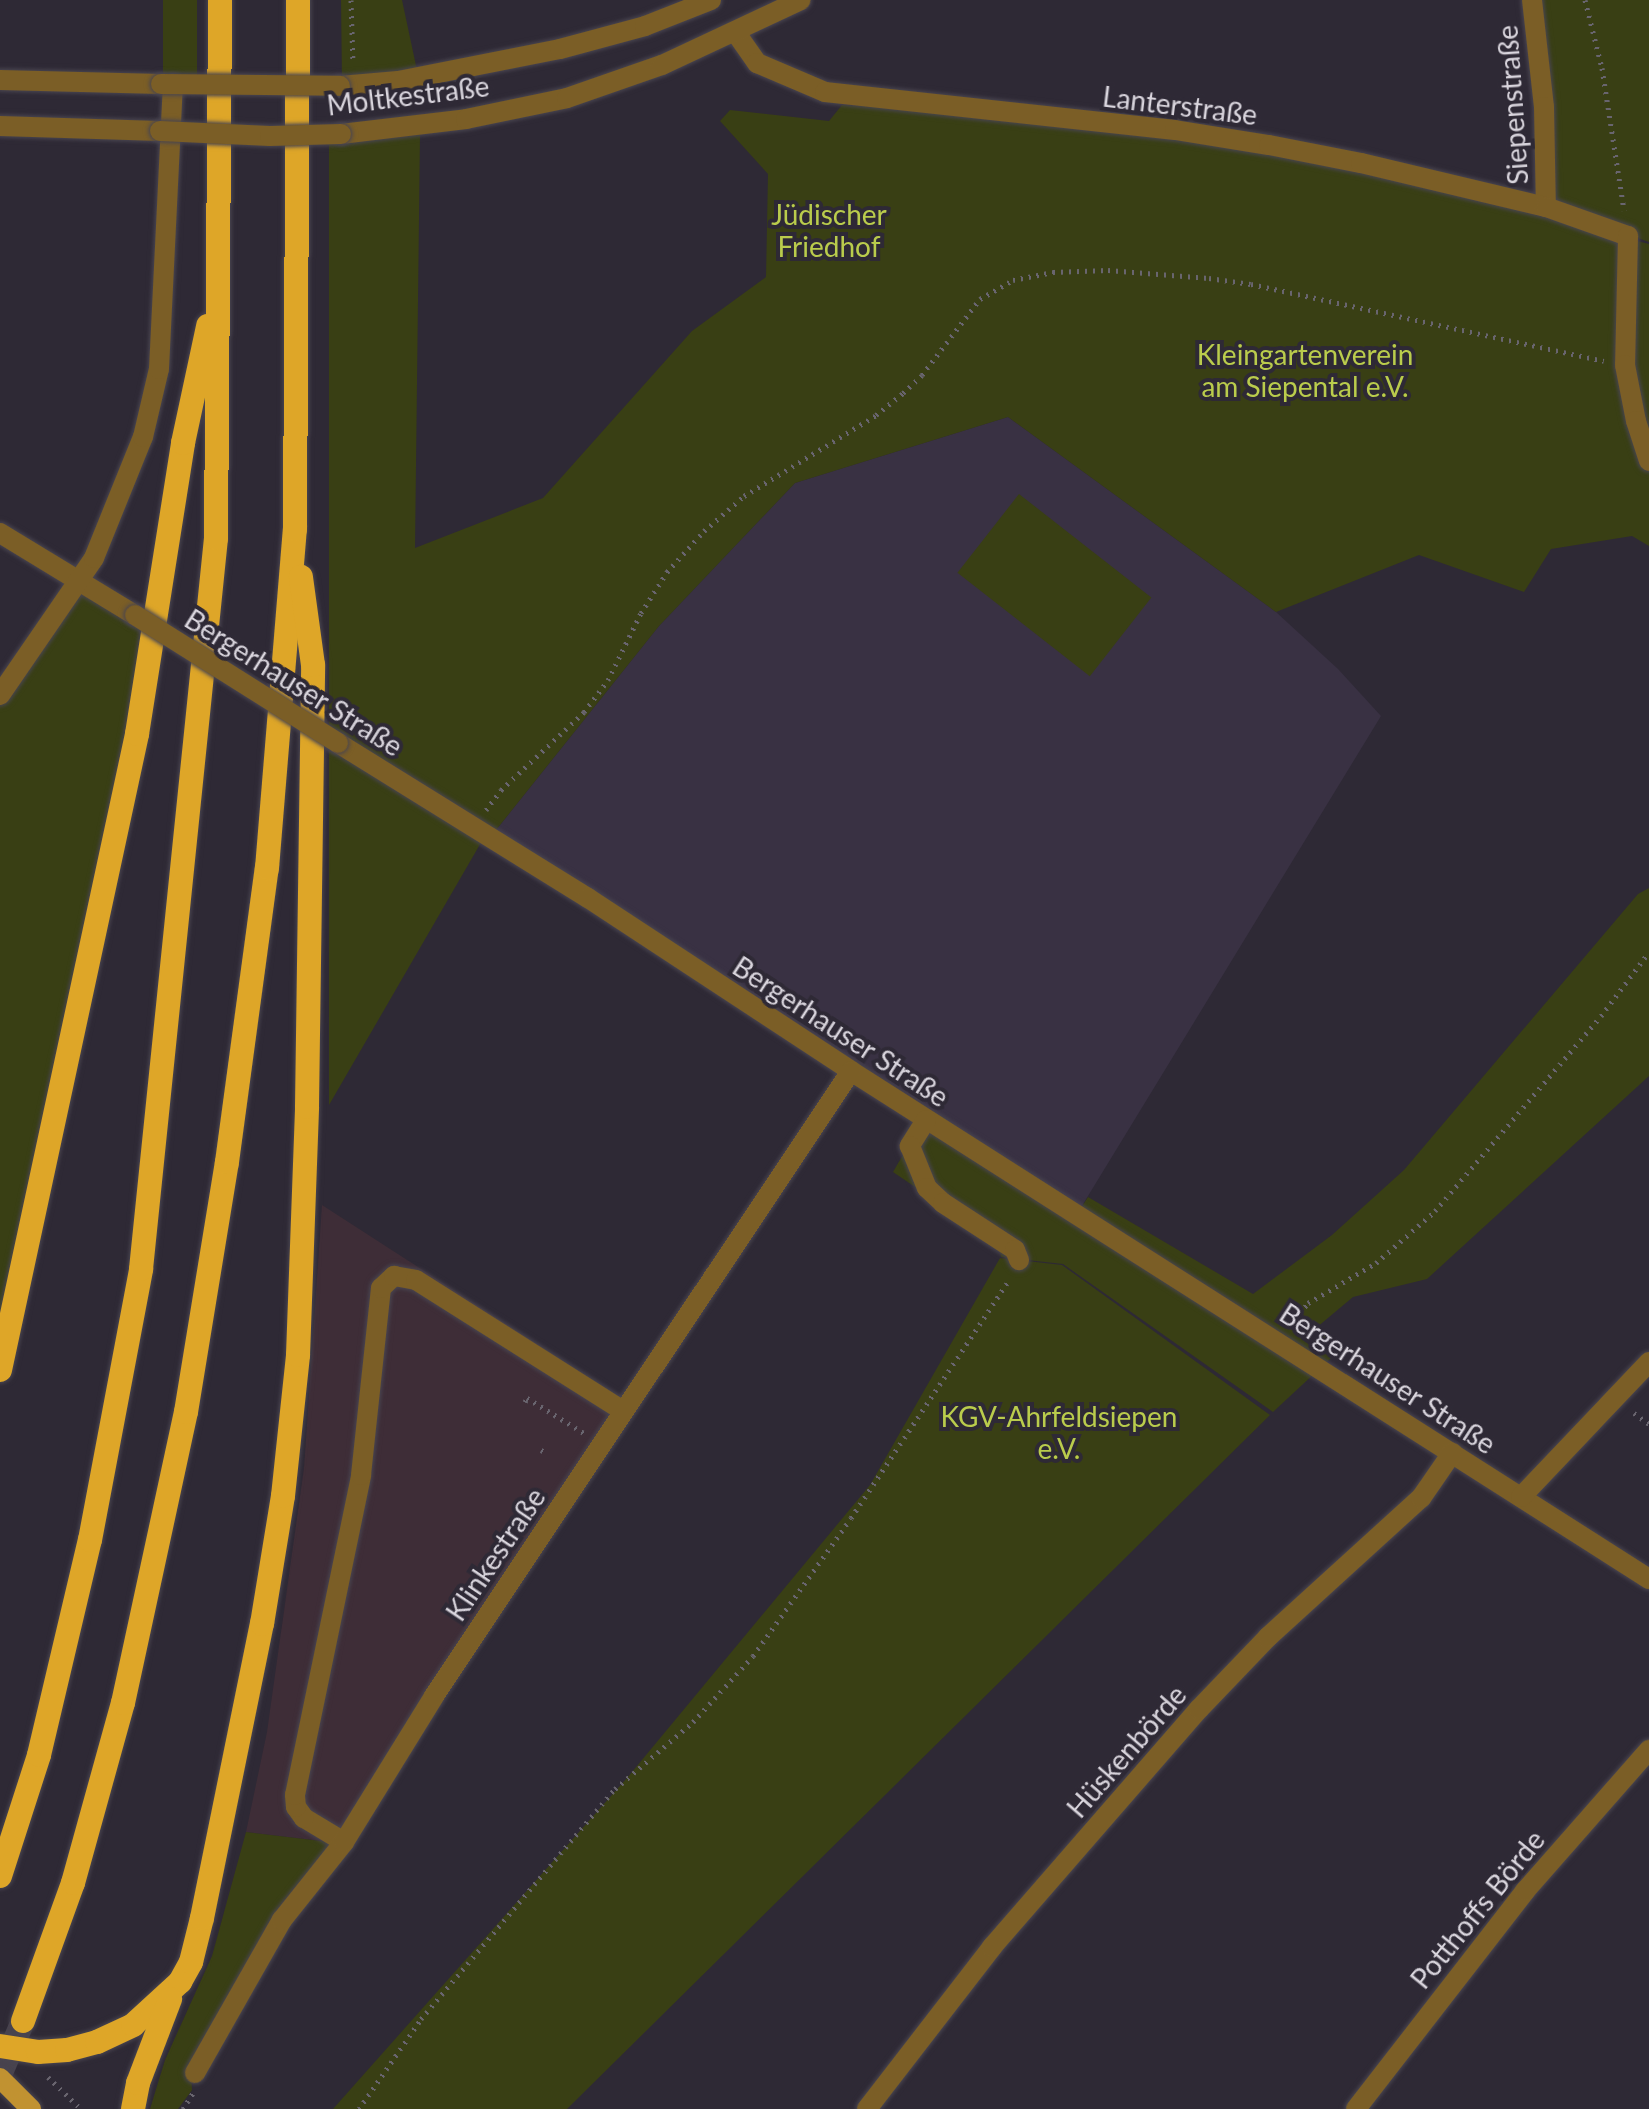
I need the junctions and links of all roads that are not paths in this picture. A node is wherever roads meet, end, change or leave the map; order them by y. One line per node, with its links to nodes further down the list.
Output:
1 (220, 0): 12 (highway)
2 (298, 0): 14 (highway)
3 (711, 0): 8 (street, Moltkestraße, bridge)
4 (801, 0): 6 (street, Moltkestraße)
5 (1532, 0): 11 (street, Siepenstraße)
6 (736, 33): 10 (street, Moltkestraße, bridge); 11 (street, Lanterstraße)
7 (0, 80): 8 (street, Moltkestraße)
8 (167, 84): 10 (street)
9 (0, 126): 10 (street, Moltkestraße)
10 (166, 131): 16 (street)
11 (1546, 207): 13 (street, Lanterstraße)
12 (219, 272): 22 (highway); 29 (highway)
13 (1649, 461)
14 (295, 529): 30 (highway); 31 (highway)
15 (0, 533): 16 (street, Bergerhauser Straße)
16 (80, 579): 17 (street); 18 (street, Bergerhauser Straße, bridge)
17 (0, 695)
18 (851, 1071): 19 (street, Bergerhauser Straße); 23 (street, Klinkestraße)
19 (926, 1120): 20 (street); 24 (street, Bergerhauser Straße)
20 (1019, 1260)
21 (1649, 1362): 25 (street)
22 (0, 1370)
23 (623, 1411): 28 (street, Klinkestraße); 28 (street)
24 (1452, 1453): 25 (street, Bergerhauser Straße); 37 (street, Hüskenbörde)
25 (1521, 1497): 26 (street, Bergerhauser Straße)
26 (1649, 1579)
27 (1649, 1750): 38 (street, Potthoffs Börde)
28 (344, 1842): 33 (street, Klinkestraße)
29 (0, 1876)
30 (174, 1989): 32 (highway); 36 (highway)
31 (23, 2021)
32 (0, 2046)
33 (195, 2073)
34 (0, 2078): 35 (main road)
35 (31, 2109)
36 (133, 2109)
37 (867, 2109)
38 (1356, 2109)

